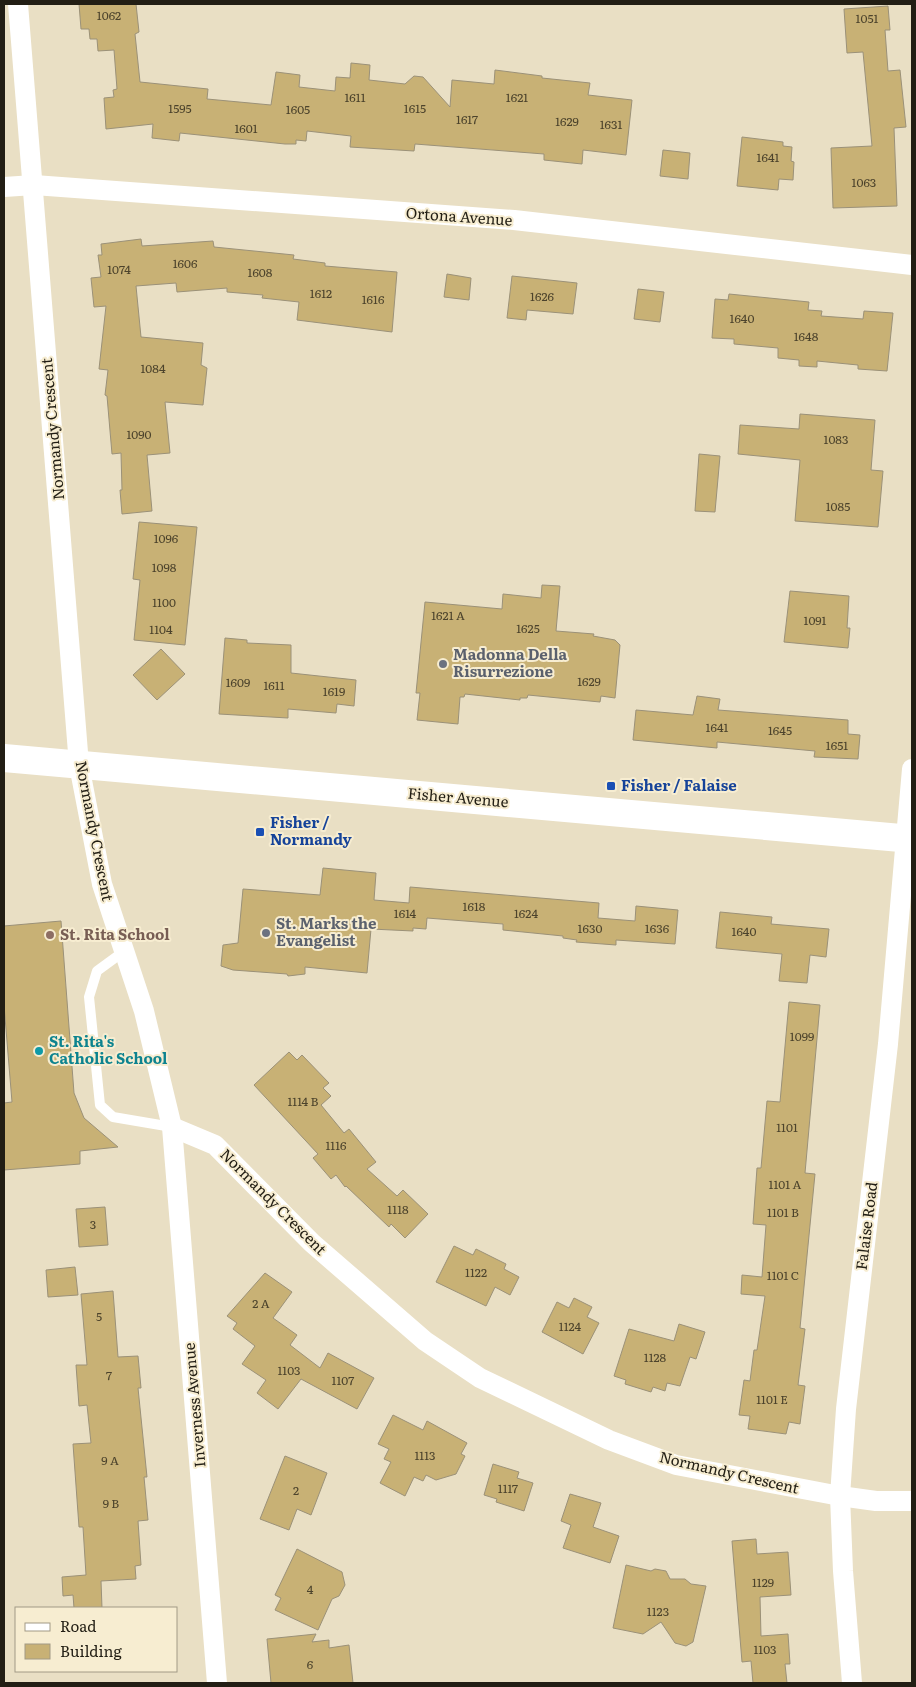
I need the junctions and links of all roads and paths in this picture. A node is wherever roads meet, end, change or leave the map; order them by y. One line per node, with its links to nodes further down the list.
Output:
1 (18, 4): 2 (street, Normandy Crescent)
2 (34, 185): 3 (street, Ortona Avenue); 4 (street, Ortona Avenue); 6 (street, Normandy Crescent)
3 (4, 188)
4 (912, 265)
5 (4, 758): 6 (main road, Fisher Avenue)
6 (80, 764): 8 (main road, Fisher Avenue); 9 (street, Normandy Crescent)
7 (912, 769): 8 (street, Falaise Road)
8 (909, 838): 11 (street, Falaise Road)
9 (124, 952): 10 (street, Normandy Crescent); 10 (lane)
10 (172, 1127): 11 (street, Normandy Crescent); 13 (street, Inverness Avenue)
11 (840, 1496): 12 (street, Normandy Crescent); 14 (street, Falaise Road)
12 (912, 1500)
13 (217, 1683)
14 (852, 1683)

